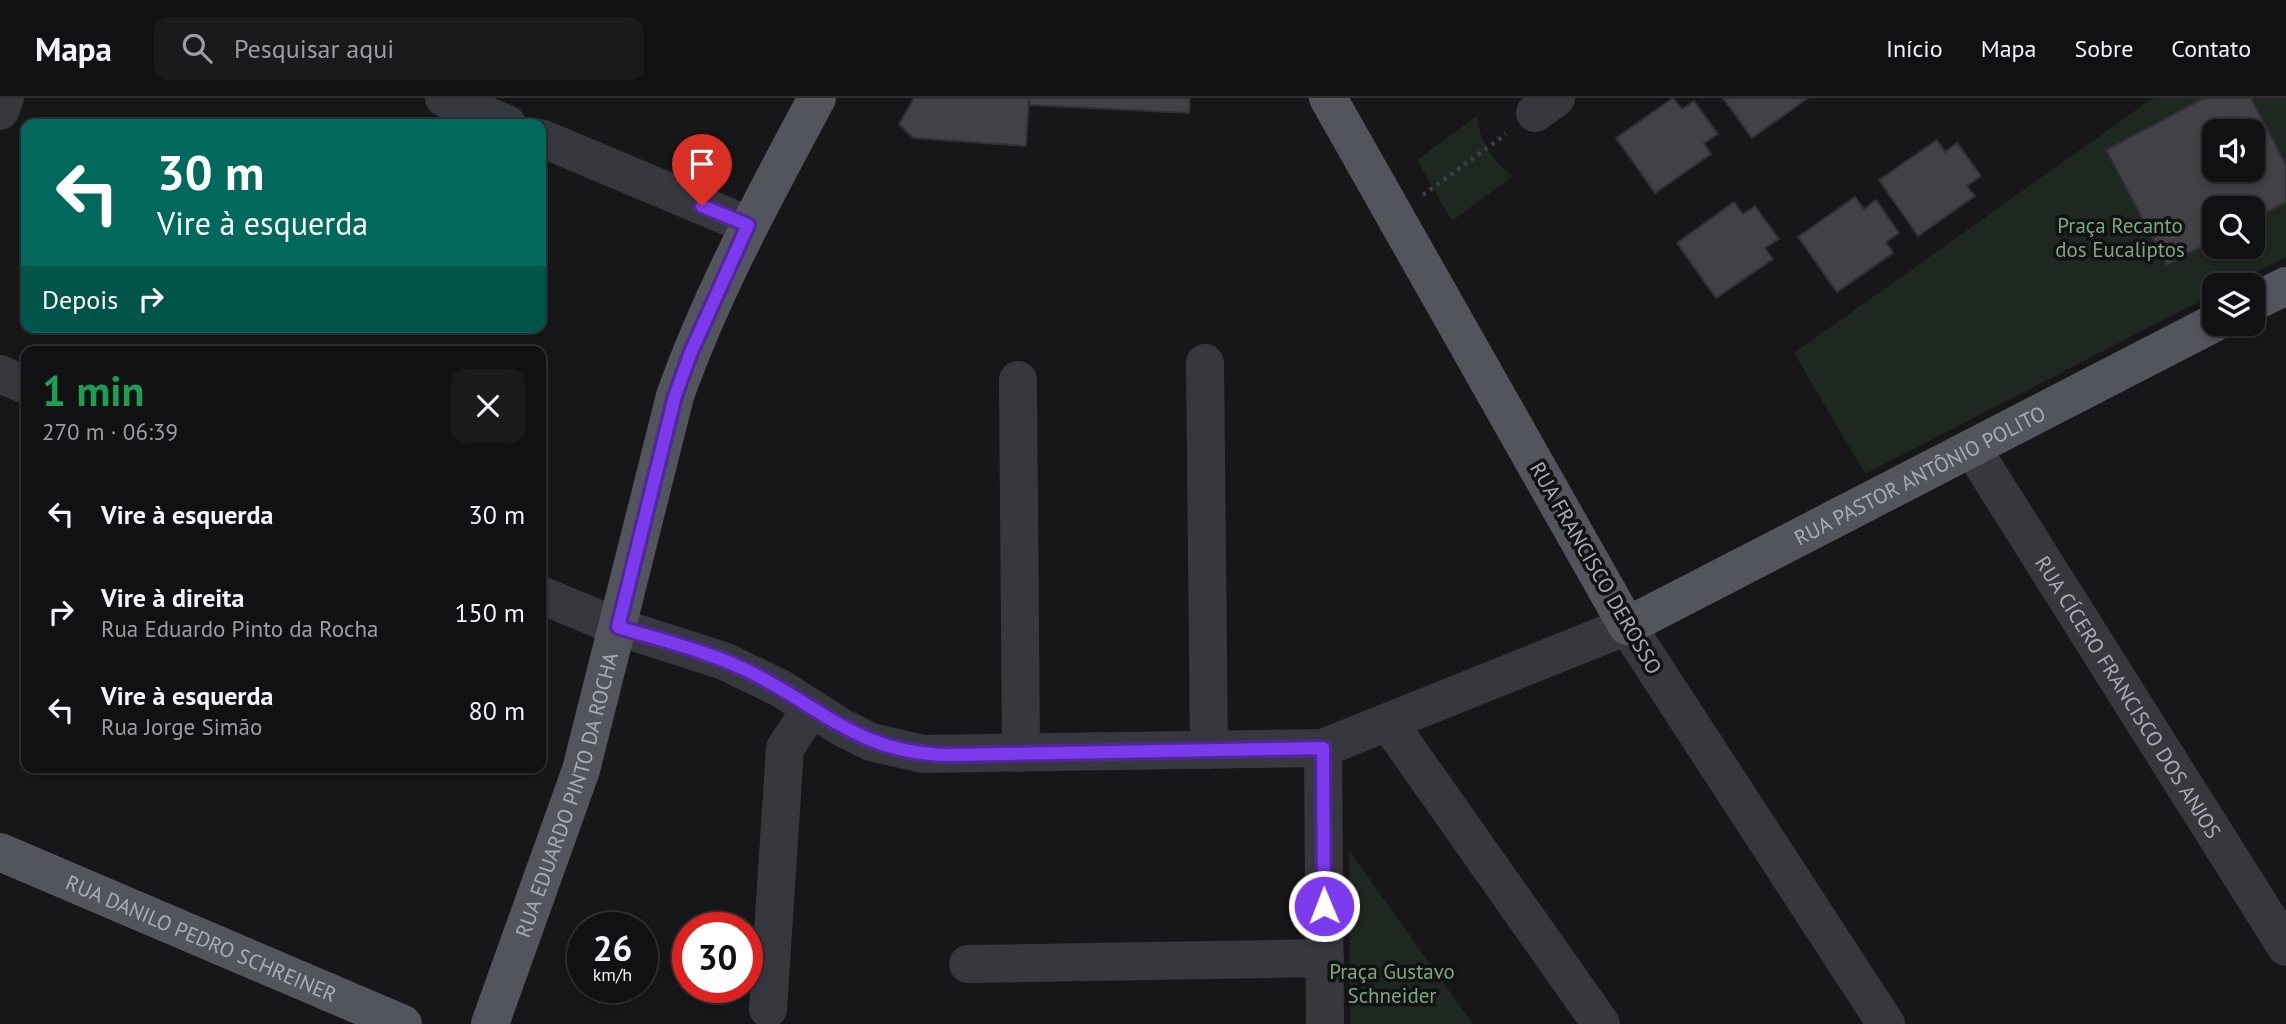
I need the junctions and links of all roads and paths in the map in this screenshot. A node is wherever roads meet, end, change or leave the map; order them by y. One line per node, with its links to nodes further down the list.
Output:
1 (5, 98): 6 (street)
2 (444, 98): 7 (street)
3 (817, 98): 10 (main road, RUA EDUARDO PINTO DA ROCHA)
4 (1328, 98): 9 (main road, RUA FRANCISCO DEROSSO)
5 (1546, 105): 9 (path)
6 (0, 111)
7 (495, 119)
8 (546, 140): 10 (street)
9 (1394, 216): 20 (main road, RUA FRANCISCO DEROSSO)
10 (748, 225): 21 (main road, RUA EDUARDO PINTO DA ROCHA)
11 (2286, 286): 12 (main road)
12 (2265, 296)
13 (2202, 329): 18 (main road, RUA PASTOR ANTÔNIO POLITO)
14 (1205, 363): 25 (street)
15 (0, 374): 17 (street)
16 (1018, 380): 26 (street)
17 (21, 383)
18 (1972, 448): 20 (main road, RUA PASTOR ANTÔNIO POLITO); 28 (street, RUA CÍCERO FRANCISCO DOS ANJOS)
19 (546, 597): 21 (street)
20 (1627, 626): 23 (street); 36 (street, RUA FRANCISCO DEROSSO)
21 (618, 627): 22 (street); 33 (main road, RUA EDUARDO PINTO DA ROCHA)
22 (811, 709): 26 (street); 31 (street)
23 (1388, 722): 24 (street); 35 (street)
24 (1323, 748): 25 (street); 29 (street)
25 (1209, 750): 26 (street)
26 (1021, 753)
27 (0, 852): 32 (main road, RUA DANILO PEDRO SCHREINER)
28 (2286, 947)
29 (1325, 958): 30 (street); 34 (street)
30 (968, 964)
31 (768, 1009)
32 (403, 1024)
33 (490, 1024)
34 (1325, 1024)
35 (1601, 1024)
36 (1886, 1024)

